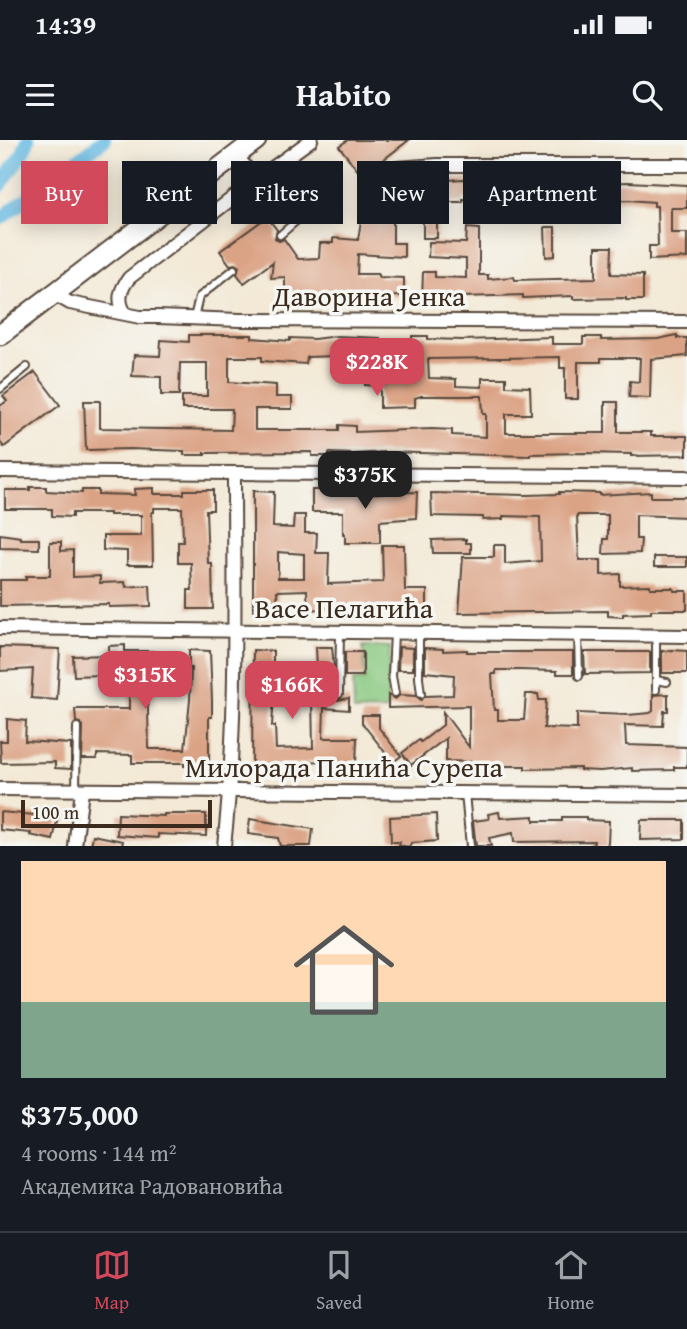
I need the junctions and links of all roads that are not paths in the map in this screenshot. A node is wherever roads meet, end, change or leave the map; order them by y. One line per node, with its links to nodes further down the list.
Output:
1 (256, 140): 3 (main road)
2 (311, 140): 4 (street)
3 (236, 155): 5 (street); 11 (main road)
4 (283, 160): 9 (lane)
5 (241, 161)
6 (449, 165): 7 (street)
7 (687, 165)
8 (231, 199): 12 (street)
9 (280, 234)
10 (234, 269): 13 (lane)
11 (54, 294): 12 (street, Даворина Јенка); 15 (main road)
12 (119, 309): 13 (street, Даворина Јенка)
13 (194, 318): 14 (street, Даворина Јенка)
14 (687, 322)
15 (0, 335)
16 (27, 367): 17 (lane)
17 (1, 385)
18 (0, 471): 19 (street)
19 (234, 474): 20 (street); 22 (street)
20 (687, 477)
21 (0, 628): 22 (street, Васе Пелагића)
22 (234, 631): 23 (street, Васе Пелагића); 38 (street)
23 (340, 632): 24 (street, Васе Пелагића); 34 (lane)
24 (394, 633): 25 (street, Васе Пелагића); 33 (lane)
25 (419, 633): 26 (street, Васе Пелагића); 35 (lane)
26 (578, 635): 27 (street, Васе Пелагића); 29 (lane)
27 (656, 635): 28 (street, Васе Пелагића); 30 (lane)
28 (687, 636)
29 (579, 676)
30 (656, 680): 31 (lane); 32 (lane)
31 (667, 682)
32 (656, 690)
33 (395, 693)
34 (338, 694)
35 (421, 694)
36 (77, 727): 39 (lane)
37 (0, 789): 39 (street, Милорада Панића Сурепа)
38 (230, 790): 39 (street, Милорада Панића Сурепа); 40 (street, Милорада Панића Сурепа); 43 (street)
39 (79, 791): 42 (street)
40 (465, 793): 41 (street, Милорада Панића Сурепа); 44 (lane)
41 (687, 795)
42 (75, 846)
43 (224, 846)
44 (470, 846)

